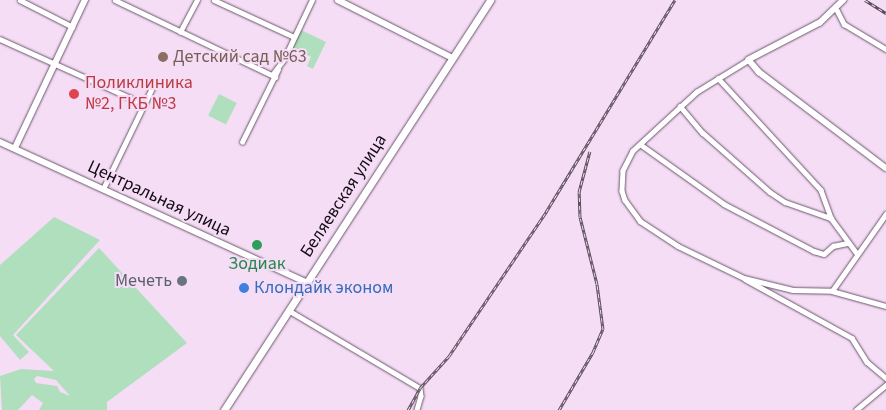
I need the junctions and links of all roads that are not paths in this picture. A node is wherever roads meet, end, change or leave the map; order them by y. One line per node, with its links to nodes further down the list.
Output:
1 (20, 0): 11 (street)
2 (85, 0): 11 (street)
3 (115, 0): 12 (street)
4 (197, 0): 12 (street)
5 (214, 0): 13 (street)
6 (312, 0): 13 (street)
7 (338, 0): 16 (street)
8 (490, 0): 16 (main road, Беляевская улица)
9 (844, 0): 10 (street)
10 (837, 10): 15 (street); 17 (street)
11 (73, 27): 18 (street)
12 (180, 32): 19 (street)
13 (294, 37): 19 (street)
14 (0, 39): 18 (street)
15 (886, 49)
16 (453, 58): 35 (main road, Беляевская улица)
17 (749, 60): 20 (street); 28 (street)
18 (55, 64): 22 (street); 27 (street)
19 (274, 76): 25 (street)
20 (718, 78): 23 (street); 31 (street)
21 (152, 88): 22 (street)
22 (144, 104): 29 (street)
23 (680, 106): 26 (street); 31 (street)
24 (0, 142): 27 (street, Центральная улица)
25 (242, 142)
26 (640, 144): 32 (street); 34 (street)
27 (15, 148): 29 (street, Центральная улица)
28 (886, 168)
29 (103, 189): 35 (street, Центральная улица)
30 (886, 214): 33 (street)
31 (831, 218): 32 (street)
32 (847, 243): 33 (street)
33 (856, 252): 36 (street)
34 (744, 278): 36 (street); 39 (street)
35 (306, 282): 38 (main road, Беляевская улица)
36 (832, 291): 37 (street)
37 (886, 306)
38 (288, 310): 41 (main road, Беляевская улица); 42 (street)
39 (886, 378)
40 (886, 385): 43 (street)
41 (224, 410)
42 (417, 410)
43 (856, 410)

